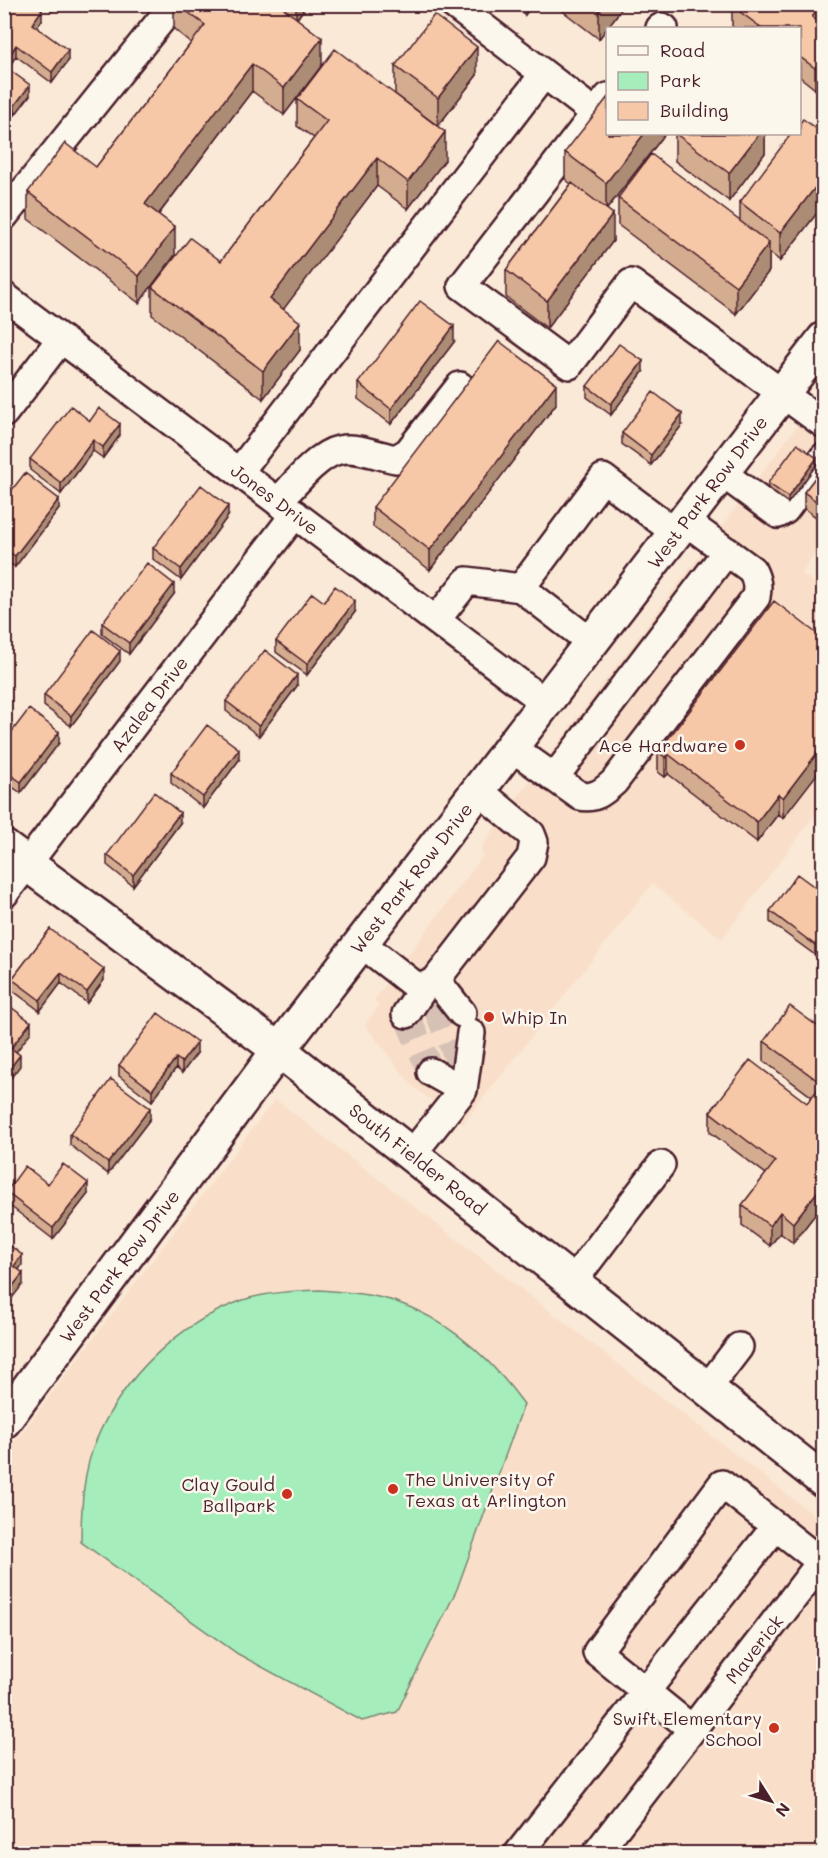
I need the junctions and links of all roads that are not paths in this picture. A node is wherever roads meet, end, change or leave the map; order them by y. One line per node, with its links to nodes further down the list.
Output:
1 (174, 4): 5 (street)
2 (453, 4): 3 (street)
3 (544, 74): 4 (street); 14 (street)
4 (601, 105): 10 (street)
5 (4, 216)
6 (4, 296): 7 (street, Jones Drive)
7 (61, 339): 11 (street); 14 (street, Jones Drive)
8 (821, 348): 10 (main road, West Park Row Drive)
9 (460, 386): 16 (street, Azalea Drive)
10 (782, 394): 12 (street); 15 (main road, West Park Row Drive)
11 (4, 413)
12 (824, 424)
13 (824, 457): 15 (street)
14 (239, 472): 16 (street, Jones Drive)
15 (722, 473): 17 (main road, West Park Row Drive)
16 (286, 508): 20 (street, Jones Drive); 26 (street, Azalea Drive)
17 (680, 527): 18 (street); 19 (street); 21 (main road, West Park Row Drive)
18 (727, 551): 24 (street); 24 (street)
19 (521, 588): 20 (street); 21 (street)
20 (436, 620): 22 (street, Jones Drive)
21 (592, 642): 22 (main road, West Park Row Drive)
22 (546, 702): 23 (main road, West Park Row Drive)
23 (511, 747): 24 (street); 25 (main road, West Park Row Drive)
24 (554, 778)
25 (478, 790): 28 (main road, West Park Row Drive); 29 (street)
26 (16, 856): 27 (street, Azalea Drive); 30 (main road, South Fielder Road)
27 (4, 894)
28 (361, 943): 29 (street); 30 (main road, West Park Row Drive)
29 (424, 999): 32 (street)
30 (279, 1050): 33 (main road, South Fielder Road); 38 (main road, West Park Row Drive)
31 (445, 1066): 32 (street)
32 (463, 1090): 33 (street)
33 (412, 1154): 35 (main road, South Fielder Road)
34 (662, 1165): 35 (street)
35 (573, 1281): 37 (main road, South Fielder Road)
36 (739, 1347): 37 (street)
37 (707, 1389): 39 (main road, South Fielder Road)
38 (4, 1421)
39 (824, 1481)
40 (776, 1526): 41 (street); 42 (street); 42 (street)
41 (822, 1560): 43 (street, Maverick)
42 (645, 1692): 43 (street); 44 (street)
43 (692, 1729): 45 (street, Maverick)
44 (518, 1854)
45 (596, 1854)

